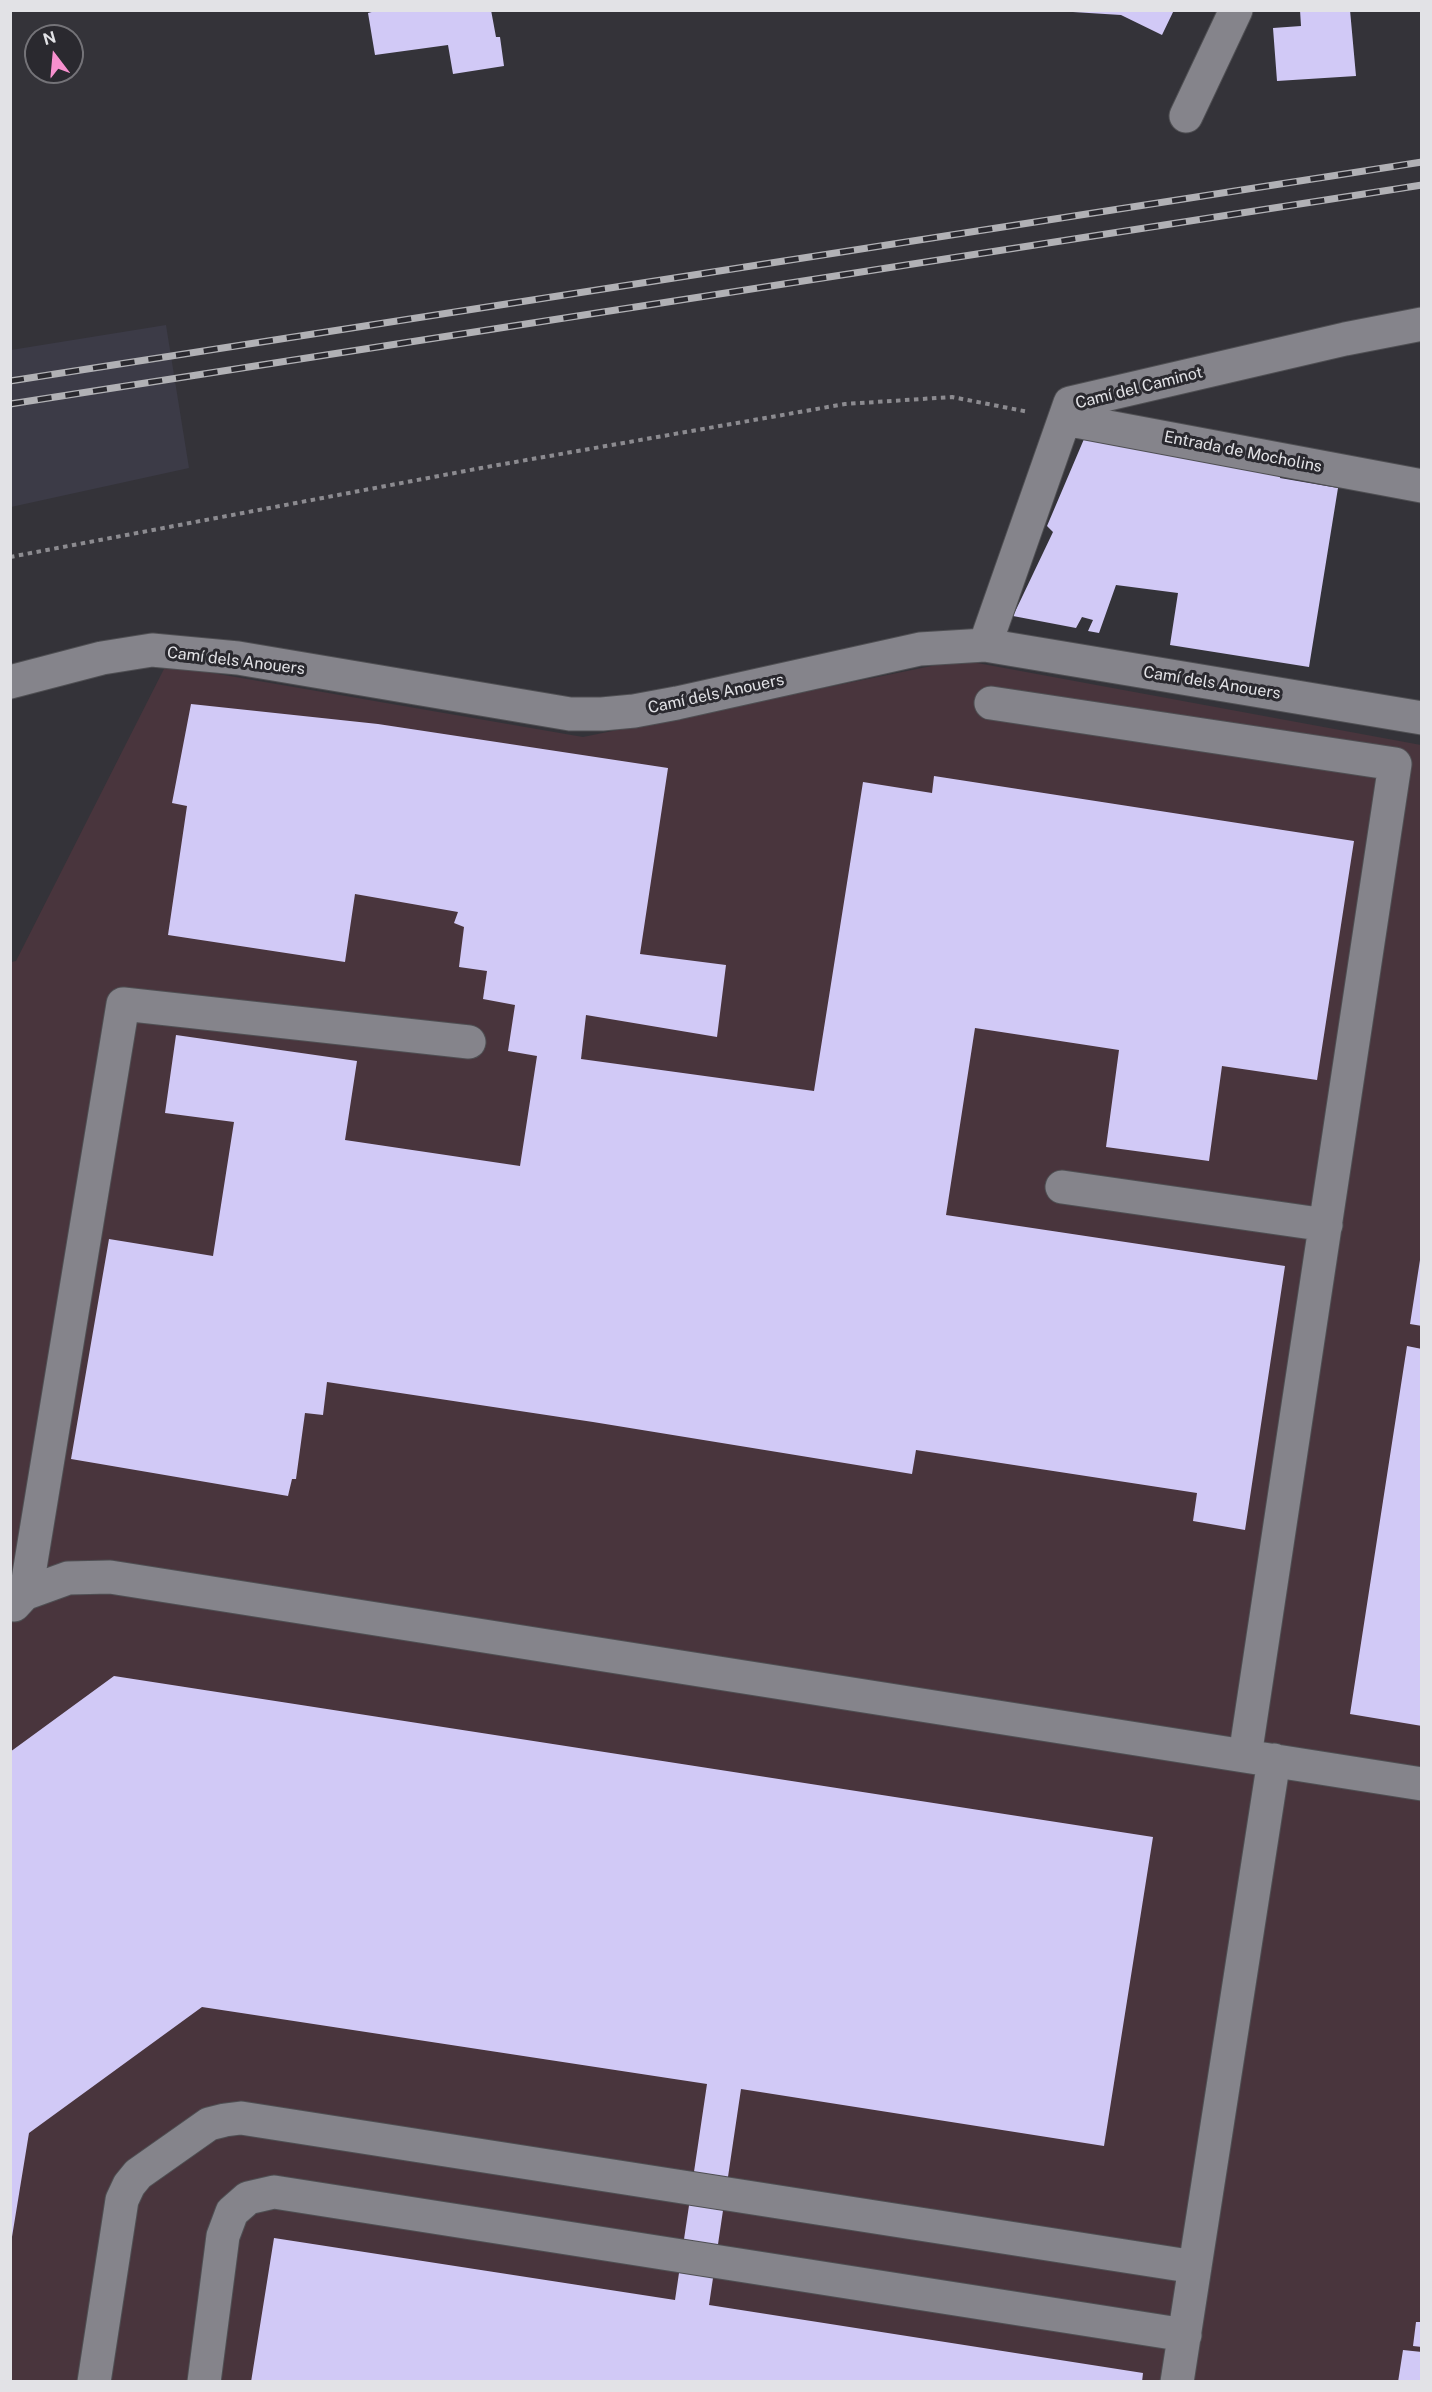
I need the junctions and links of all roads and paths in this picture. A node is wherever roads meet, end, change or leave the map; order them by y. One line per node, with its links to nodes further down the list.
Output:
1 (1236, 10): 2 (street)
2 (1186, 116)
3 (1422, 324): 4 (street, Camí del Caminot)
4 (1065, 419): 5 (street, Entrada de Mocholins); 6 (path); 7 (street, Camí del Caminot)
5 (1422, 486)
6 (10, 557)
7 (985, 645): 8 (street, Camí dels Anouers); 10 (street, Camí dels Anouers)
8 (10, 682)
9 (991, 703): 13 (street)
10 (1422, 718)
11 (469, 1042): 14 (street)
12 (1062, 1187): 13 (street)
13 (1326, 1225): 15 (street)
14 (16, 1600): 15 (street)
15 (1260, 1758): 16 (street); 17 (street)
16 (1422, 1784)
17 (1195, 2267): 18 (street); 19 (street)
18 (1185, 2335): 20 (street); 21 (street)
19 (94, 2382)
20 (204, 2382)
21 (1177, 2382)

